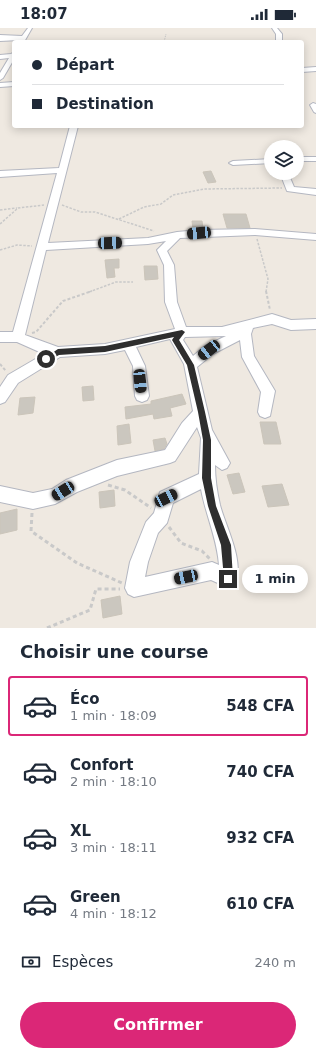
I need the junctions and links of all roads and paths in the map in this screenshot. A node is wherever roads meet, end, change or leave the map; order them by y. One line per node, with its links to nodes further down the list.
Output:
1 (30, 28): 5 (street)
2 (274, 28): 7 (street)
3 (166, 34): 6 (path)
4 (0, 38): 5 (street)
5 (22, 40)
6 (164, 40)
7 (279, 40)
8 (12, 55): 9 (street)
9 (0, 57)
10 (12, 63): 13 (street)
11 (316, 69): 12 (street)
12 (304, 70)
13 (0, 79)
14 (12, 84): 15 (street)
15 (0, 85)
16 (73, 128): 21 (street)
17 (304, 159): 18 (street)
18 (316, 159)
19 (264, 161): 20 (street)
20 (233, 163)
21 (62, 170): 22 (street); 26 (street)
22 (0, 174)
23 (286, 180): 24 (street)
24 (289, 187): 25 (street); 29 (path)
25 (316, 192)
26 (53, 204): 27 (path); 29 (path); 35 (street)
27 (18, 208): 28 (path); 30 (path)
28 (0, 210)
29 (118, 220): 31 (path)
30 (0, 224)
31 (154, 231)
32 (255, 232): 33 (street); 34 (street); 38 (path)
33 (177, 235): 35 (street); 41 (street)
34 (316, 237)
35 (41, 247): 36 (path); 44 (street)
36 (0, 250)
37 (133, 282): 44 (path)
38 (272, 319): 39 (street); 40 (street)
39 (260, 323): 41 (street); 42 (street)
40 (316, 324)
41 (182, 332): 45 (street); 47 (street)
42 (244, 332): 47 (street); 51 (street)
43 (0, 337): 44 (street)
44 (18, 337): 46 (street)
45 (128, 344): 46 (street); 48 (street)
46 (58, 352): 49 (street)
47 (191, 365): 50 (street)
48 (142, 396)
49 (0, 398)
50 (202, 412): 52 (street); 56 (street)
51 (265, 412)
52 (207, 440): 53 (street); 54 (street)
53 (222, 463)
54 (207, 478): 57 (street); 57 (street)
55 (0, 494): 56 (street)
56 (33, 501): 57 (path)
57 (134, 588): 58 (path)
58 (48, 628)

